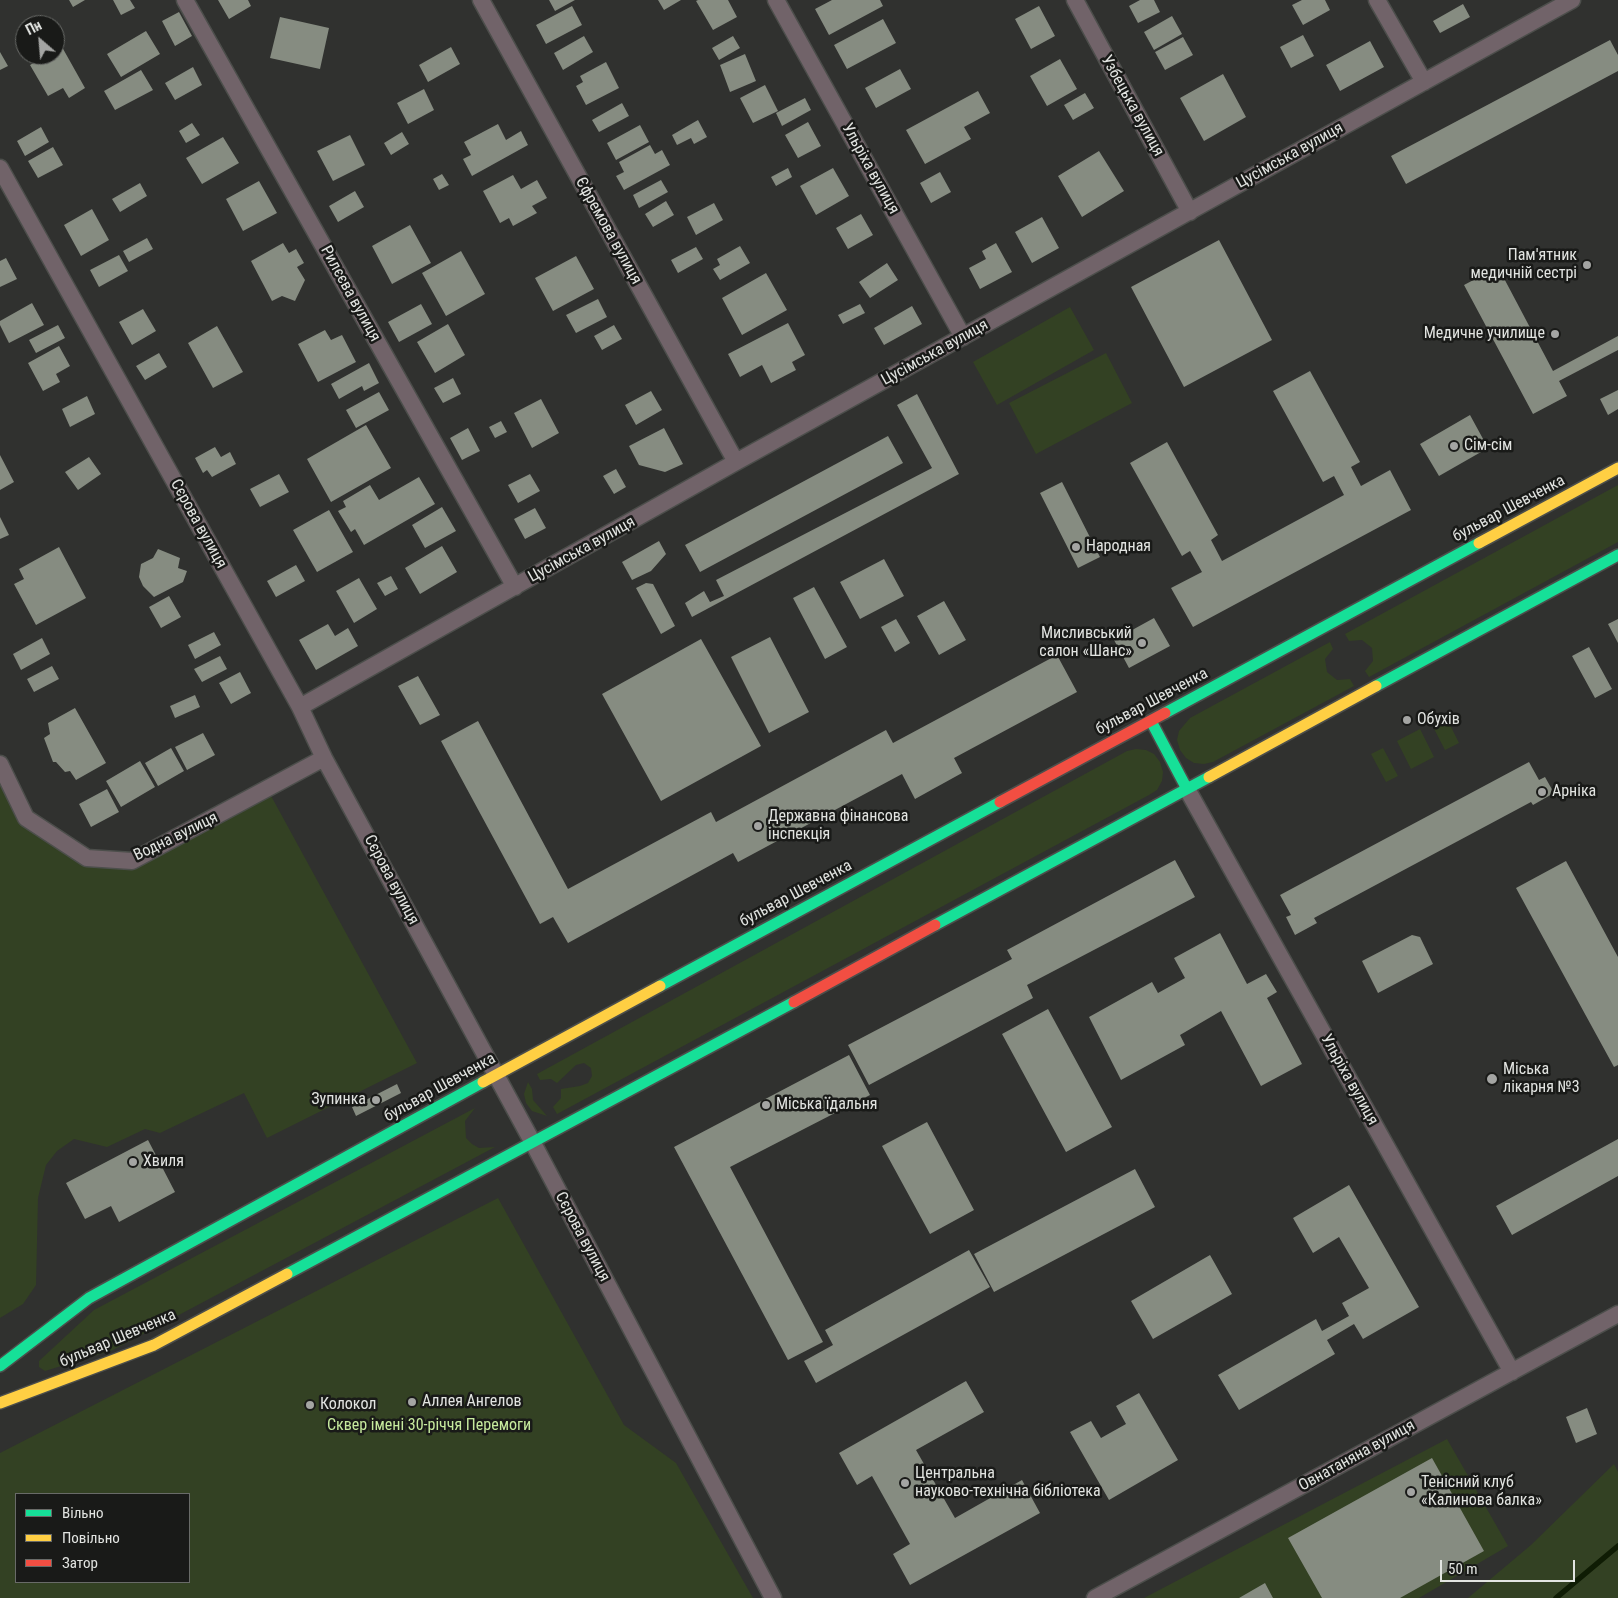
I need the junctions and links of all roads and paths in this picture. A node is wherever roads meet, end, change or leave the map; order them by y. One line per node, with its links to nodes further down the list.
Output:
1 (185, 0): 14 (street, Рилєєва вулиця)
2 (481, 0): 11 (street, Єфремова вулиця)
3 (776, 0): 10 (street, Ульріха вулиця)
4 (1075, 0): 9 (street, Узбецька вулиця)
5 (1378, 0): 7 (street)
6 (1572, 0): 7 (street, Цусімська вулиця)
7 (1424, 82): 9 (street, Цусімська вулиця)
8 (0, 168): 15 (street, Сєрова вулиця)
9 (1190, 212): 10 (street, Цусімська вулиця)
10 (964, 337): 11 (street, Цусімська вулиця)
11 (736, 462): 14 (street, Цусімська вулиця)
12 (1618, 468): 16 (main road, бульвар Шевченка)
13 (1618, 555): 19 (main road, бульвар Шевченка)
14 (515, 587): 15 (street, Цусімська вулиця)
15 (300, 707): 17 (street, Сєрова вулиця)
16 (1151, 721): 19 (main road); 20 (main road, бульвар Шевченка)
17 (324, 758): 18 (street, Водна вулиця); 20 (street, Сєрова вулиця)
18 (0, 764)
19 (1187, 789): 21 (main road, бульвар Шевченка); 24 (street, Ульріха вулиця)
20 (496, 1075): 21 (street, Сєрова вулиця); 23 (main road, бульвар Шевченка)
21 (533, 1143): 25 (main road, бульвар Шевченка); 26 (street, Сєрова вулиця)
22 (1618, 1314): 24 (street, Овнатаняна вулиця)
23 (0, 1366)
24 (1512, 1372): 27 (street, Овнатаняна вулиця)
25 (0, 1403)
26 (773, 1598)
27 (1095, 1598)

